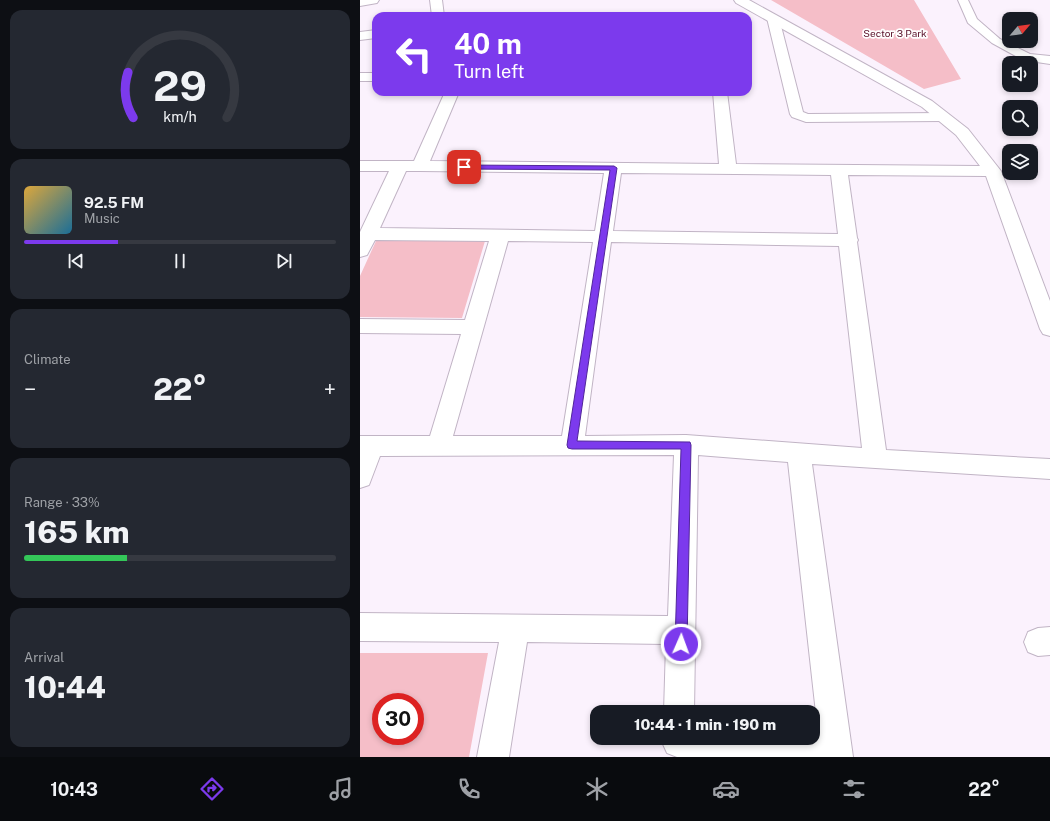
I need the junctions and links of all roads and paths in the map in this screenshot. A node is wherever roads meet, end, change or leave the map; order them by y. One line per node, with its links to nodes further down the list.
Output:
1 (373, 0): 5 (street)
2 (436, 0): 6 (street)
3 (740, 0): 7 (street)
4 (963, 0): 10 (lane)
5 (360, 2)
6 (438, 12)
7 (773, 18): 15 (street); 15 (lane)
8 (372, 34): 9 (street)
9 (360, 36)
10 (1050, 60)
11 (360, 77): 12 (street)
12 (372, 77)
13 (450, 96): 18 (street)
14 (720, 96): 20 (street)
15 (943, 117): 22 (street)
16 (360, 166): 17 (street)
17 (400, 166): 18 (street); 23 (street)
18 (420, 166): 19 (street)
19 (614, 168): 20 (street); 25 (street)
20 (728, 169): 21 (street)
21 (839, 170): 22 (street); 26 (street)
22 (993, 171): 30 (street)
23 (368, 234): 24 (street); 27 (street)
24 (500, 235): 25 (street); 29 (street)
25 (603, 236): 26 (street); 31 (street)
26 (849, 240): 36 (street)
27 (360, 251)
28 (360, 326): 29 (street)
29 (473, 327): 34 (street)
30 (1050, 329)
31 (572, 445): 32 (street); 34 (street)
32 (686, 445): 35 (street); 41 (street)
33 (366, 446): 34 (street); 38 (street)
34 (439, 446)
35 (799, 452): 36 (street); 44 (street)
36 (875, 459): 37 (street)
37 (1050, 469)
38 (360, 478)
39 (360, 627): 40 (street)
40 (515, 629): 41 (street); 45 (street)
41 (681, 630): 42 (street)
42 (679, 705)
43 (678, 746): 44 (street)
44 (836, 752)
45 (493, 757)

